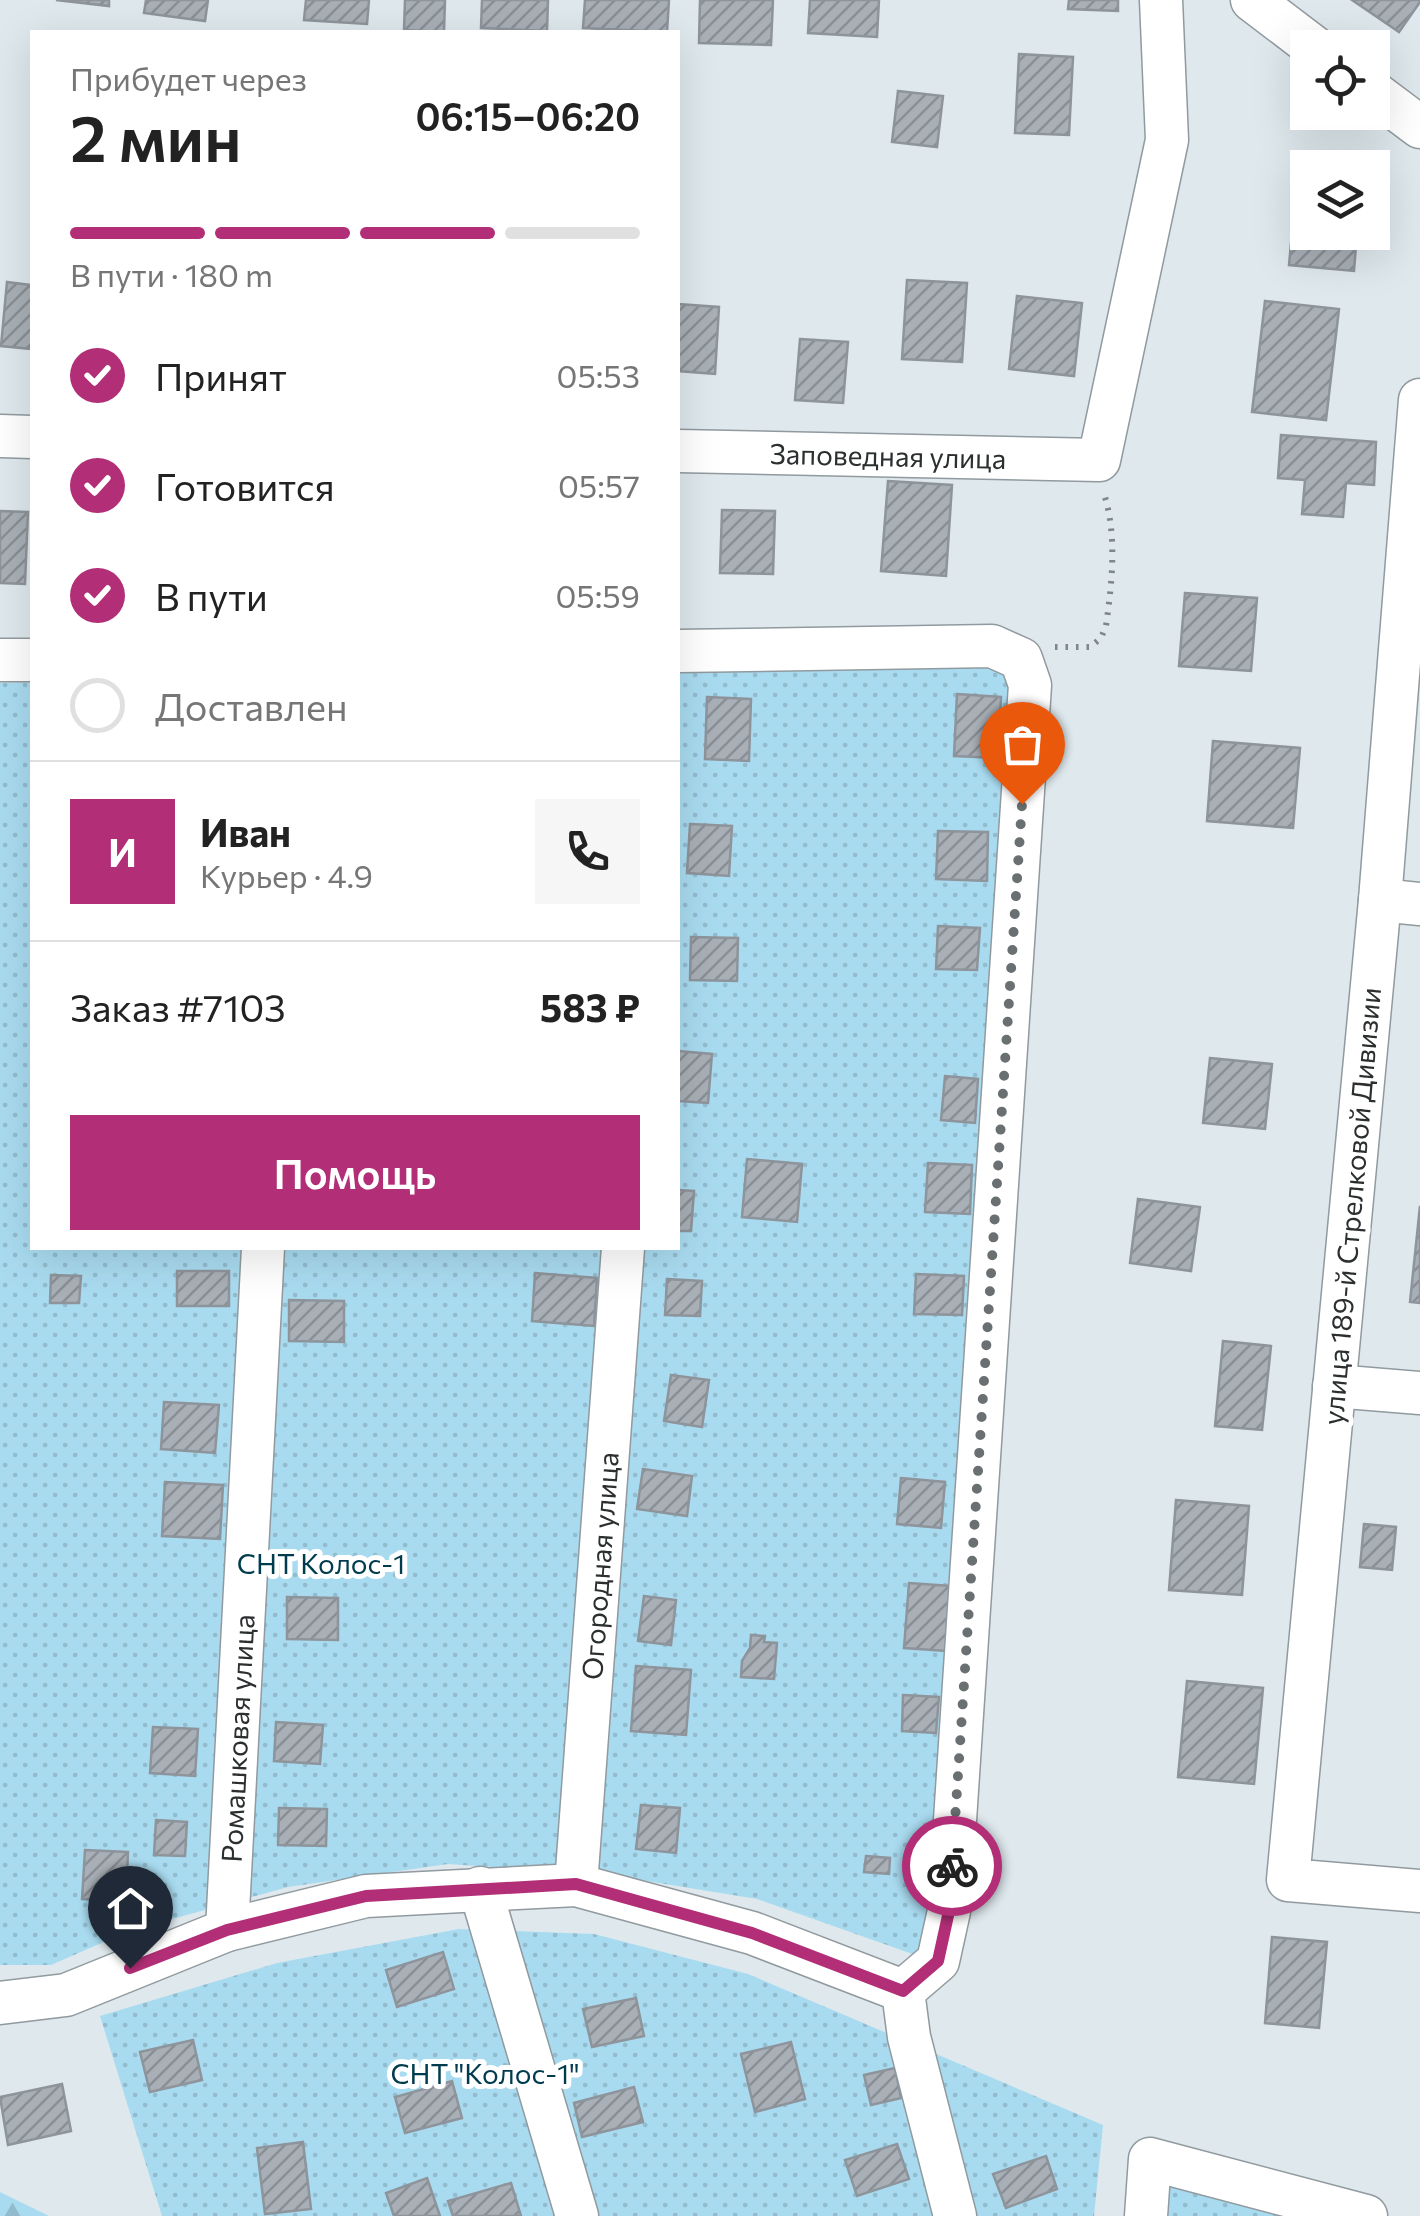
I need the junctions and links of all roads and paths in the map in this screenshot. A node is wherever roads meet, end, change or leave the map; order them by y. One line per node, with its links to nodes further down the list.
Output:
1 (1161, 0): 9 (street, Заповедная улица)
2 (1252, 0): 3 (street)
3 (1291, 30)
4 (1390, 104): 5 (street)
5 (1420, 127)
6 (1420, 400): 15 (street, улица 189-й Стрелковой Дивизии)
7 (0, 436): 8 (street)
8 (30, 437)
9 (680, 451)
10 (1110, 517): 14 (path)
11 (680, 651): 14 (street)
12 (0, 660): 13 (street)
13 (30, 660)
14 (1021, 660): 24 (street)
15 (1400, 902): 18 (street, улица 189-й Стрелковой Дивизии)
16 (262, 1250): 23 (street, Ромашковая улица)
17 (623, 1250): 20 (street, Огородная улица)
18 (1334, 1386): 19 (street); 22 (street, улица 189-й Стрелковой Дивизии)
19 (1420, 1393)
20 (576, 1884): 21 (street); 24 (street)
21 (480, 1888): 23 (street); 26 (street)
22 (1420, 1892)
23 (227, 1930): 25 (street)
24 (903, 1991): 27 (street)
25 (0, 2003)
26 (577, 2216)
27 (955, 2216)
28 (1146, 2216): 29 (street)
29 (1366, 2216)

